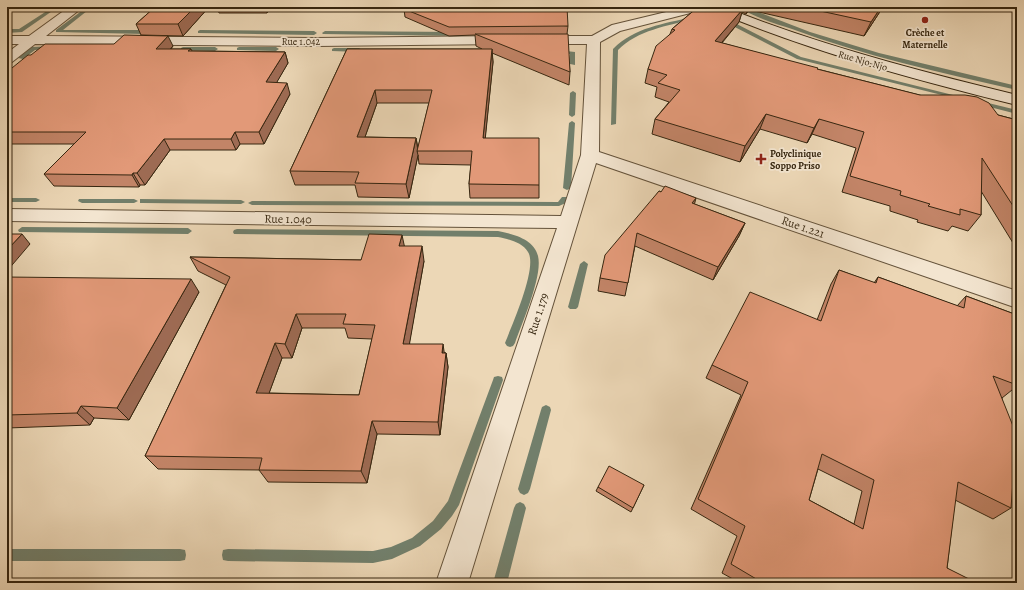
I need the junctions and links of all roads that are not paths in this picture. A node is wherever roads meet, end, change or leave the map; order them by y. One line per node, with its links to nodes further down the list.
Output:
1 (77, 7): 7 (street)
2 (702, 7): 5 (street)
3 (714, 7): 10 (street, Rue Njo-Njo)
4 (624, 12): 5 (street)
5 (616, 28): 8 (street)
6 (7, 40): 7 (street, Rue 1.042)
7 (33, 40): 8 (street, Rue 1.042); 9 (street)
8 (594, 40): 11 (street, Rue 1.179)
9 (7, 58)
10 (1017, 100)
11 (590, 155): 13 (street, Rue 1.179); 14 (street, Rue 1.221)
12 (7, 215): 13 (street, Rue 1.040)
13 (568, 222): 15 (street, Rue 1.179)
14 (1017, 300)
15 (452, 583)

